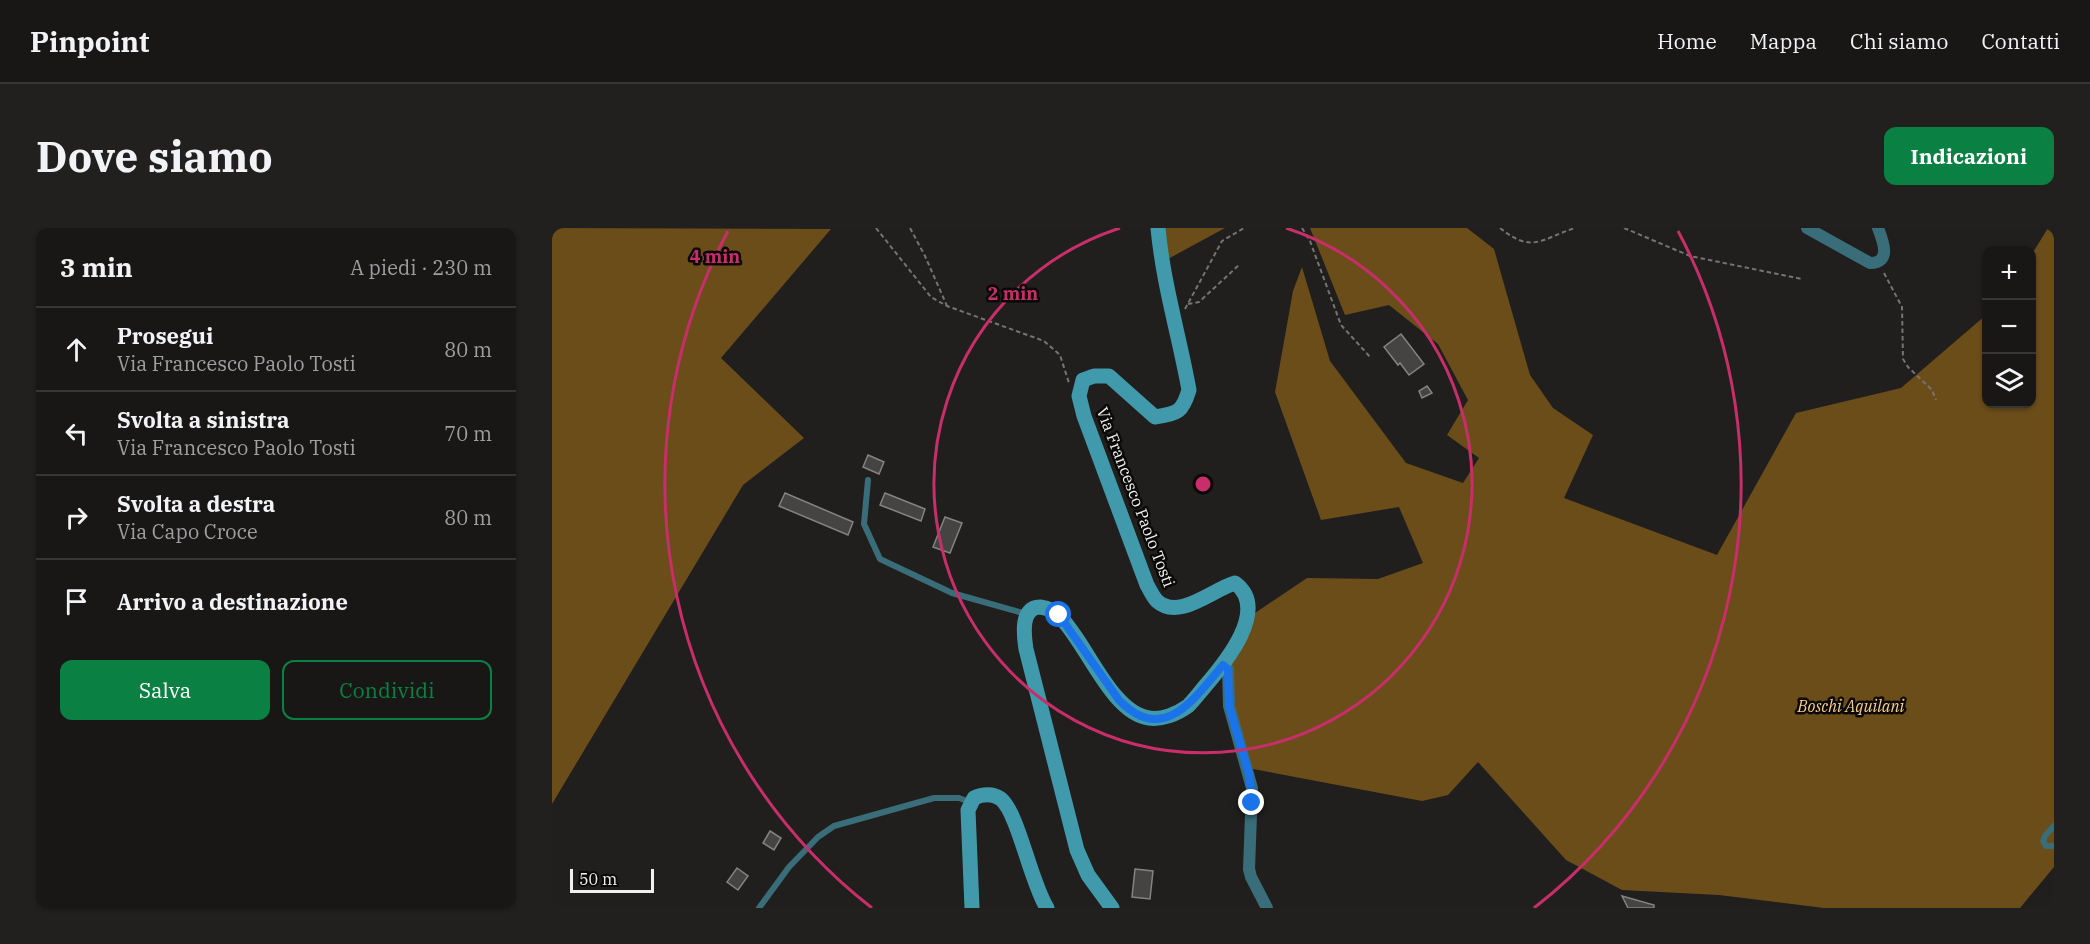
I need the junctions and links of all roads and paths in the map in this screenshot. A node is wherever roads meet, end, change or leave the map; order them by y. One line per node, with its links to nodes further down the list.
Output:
1 (876, 228): 15 (path)
2 (910, 228): 15 (path)
3 (1158, 228): 16 (main road, Via Francesco Paolo Tosti)
4 (1244, 228): 14 (path)
5 (1302, 228): 17 (path)
6 (1500, 228): 7 (path)
7 (1575, 228)
8 (1624, 228): 13 (path)
9 (1807, 228): 11 (street)
10 (1878, 228): 11 (street)
11 (1877, 263): 19 (path)
12 (1239, 265): 14 (path)
13 (1802, 279)
14 (1188, 304): 16 (path)
15 (947, 306): 18 (path)
16 (1176, 328): 18 (main road, Via Francesco Paolo Tosti)
17 (1371, 358)
18 (1081, 389): 22 (main road, Via Francesco Paolo Tosti)
19 (1936, 400)
20 (868, 480): 21 (lane)
21 (1028, 614): 22 (main road, Via Francesco Paolo Tosti); 29 (main road)
22 (1223, 665): 30 (street)
23 (970, 802): 26 (lane); 27 (main road); 28 (main road)
24 (2054, 826): 25 (lane)
25 (2054, 846)
26 (759, 908)
27 (972, 908)
28 (1047, 908)
29 (1112, 908)
30 (1267, 908)

